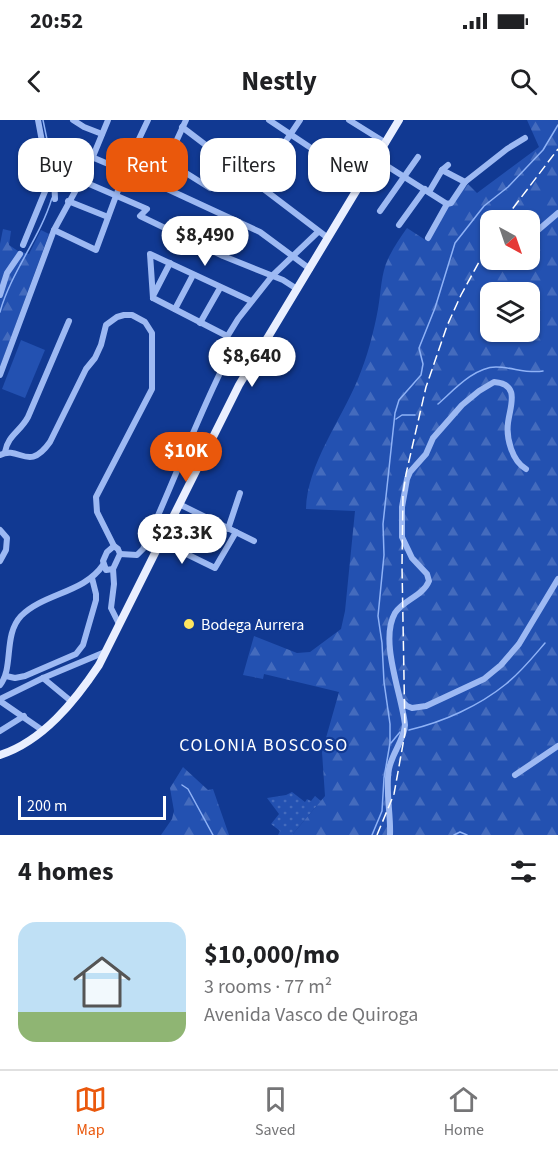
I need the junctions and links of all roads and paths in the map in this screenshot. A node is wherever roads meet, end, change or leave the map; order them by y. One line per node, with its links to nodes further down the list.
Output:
1 (38, 120): 49 (street)
2 (73, 120): 11 (street)
3 (108, 120): 11 (street)
4 (148, 120): 13 (street)
5 (186, 120): 10 (street)
6 (269, 120): 12 (street)
7 (300, 120): 12 (street)
8 (349, 120): 16 (street)
9 (399, 120): 17 (main road)
10 (182, 127): 14 (street); 19 (street)
11 (102, 134): 21 (street)
12 (290, 134): 15 (street); 20 (street)
13 (140, 138)
14 (177, 138)
15 (287, 138)
16 (378, 138)
17 (389, 138)
18 (525, 138): 27 (street)
19 (200, 141)
20 (308, 146)
21 (94, 153)
22 (418, 157): 26 (street)
23 (448, 165): 25 (street)
24 (390, 168): 26 (street)
25 (442, 170): 27 (street); 29 (street)
26 (403, 177): 29 (street); 40 (street)
27 (465, 182): 39 (street)
28 (94, 186): 36 (street)
29 (427, 190): 39 (street); 43 (street)
30 (56, 192): 37 (street)
31 (73, 192): 38 (street)
32 (117, 192): 36 (street)
33 (174, 192): 51 (street)
34 (267, 192): 46 (street)
35 (356, 192): 47 (main road)
36 (116, 195): 42 (street); 55 (street)
37 (56, 199)
38 (68, 201): 42 (street); 45 (street)
39 (447, 204): 48 (street)
40 (380, 211)
41 (558, 213): 44 (street)
42 (108, 217): 45 (street)
43 (399, 225)
44 (540, 228)
45 (54, 230): 67 (street)
46 (318, 232): 47 (street); 51 (street)
47 (328, 238): 53 (main road)
48 (428, 238)
49 (23, 245)
50 (20, 254): 58 (street)
51 (293, 256): 53 (street); 55 (street)
52 (170, 263): 54 (street); 59 (street); 59 (street)
53 (310, 269): 57 (main road)
54 (193, 275): 56 (street); 61 (street)
55 (272, 276): 57 (street); 60 (street)
56 (220, 288): 60 (street); 63 (street)
57 (297, 288): 71 (main road)
58 (0, 295)
59 (153, 298): 61 (street)
60 (251, 301): 64 (street)
61 (175, 309): 63 (street)
62 (69, 321): 68 (street)
63 (200, 323): 64 (street)
64 (227, 336): 65 (street)
65 (219, 350)
66 (236, 365): 78 (street)
67 (0, 375)
68 (2, 454): 77 (street)
69 (526, 469): 89 (street)
70 (240, 493): 72 (street)
71 (179, 504): 72 (street); 75 (main road)
72 (228, 529): 74 (street)
73 (0, 530): 79 (street)
74 (236, 532): 75 (street); 76 (street)
75 (160, 541): 84 (main road)
76 (254, 541)
77 (114, 546): 78 (street); 80 (street)
78 (120, 554): 81 (street)
79 (0, 561)
80 (103, 565): 81 (street); 82 (street)
81 (113, 569): 84 (street)
82 (92, 578): 86 (street); 86 (street)
83 (558, 579): 89 (street)
84 (118, 624): 85 (main road)
85 (105, 654): 87 (street); 91 (main road)
86 (6, 676): 88 (street)
87 (43, 678): 90 (street); 91 (street)
88 (0, 685)
89 (400, 698): 98 (street)
90 (0, 700): 92 (street)
91 (72, 702): 93 (main road)
92 (24, 716): 93 (street); 94 (street)
93 (42, 730): 96 (main road)
94 (0, 731)
95 (558, 746): 97 (street)
96 (0, 754)
97 (515, 775)
98 (390, 835)

